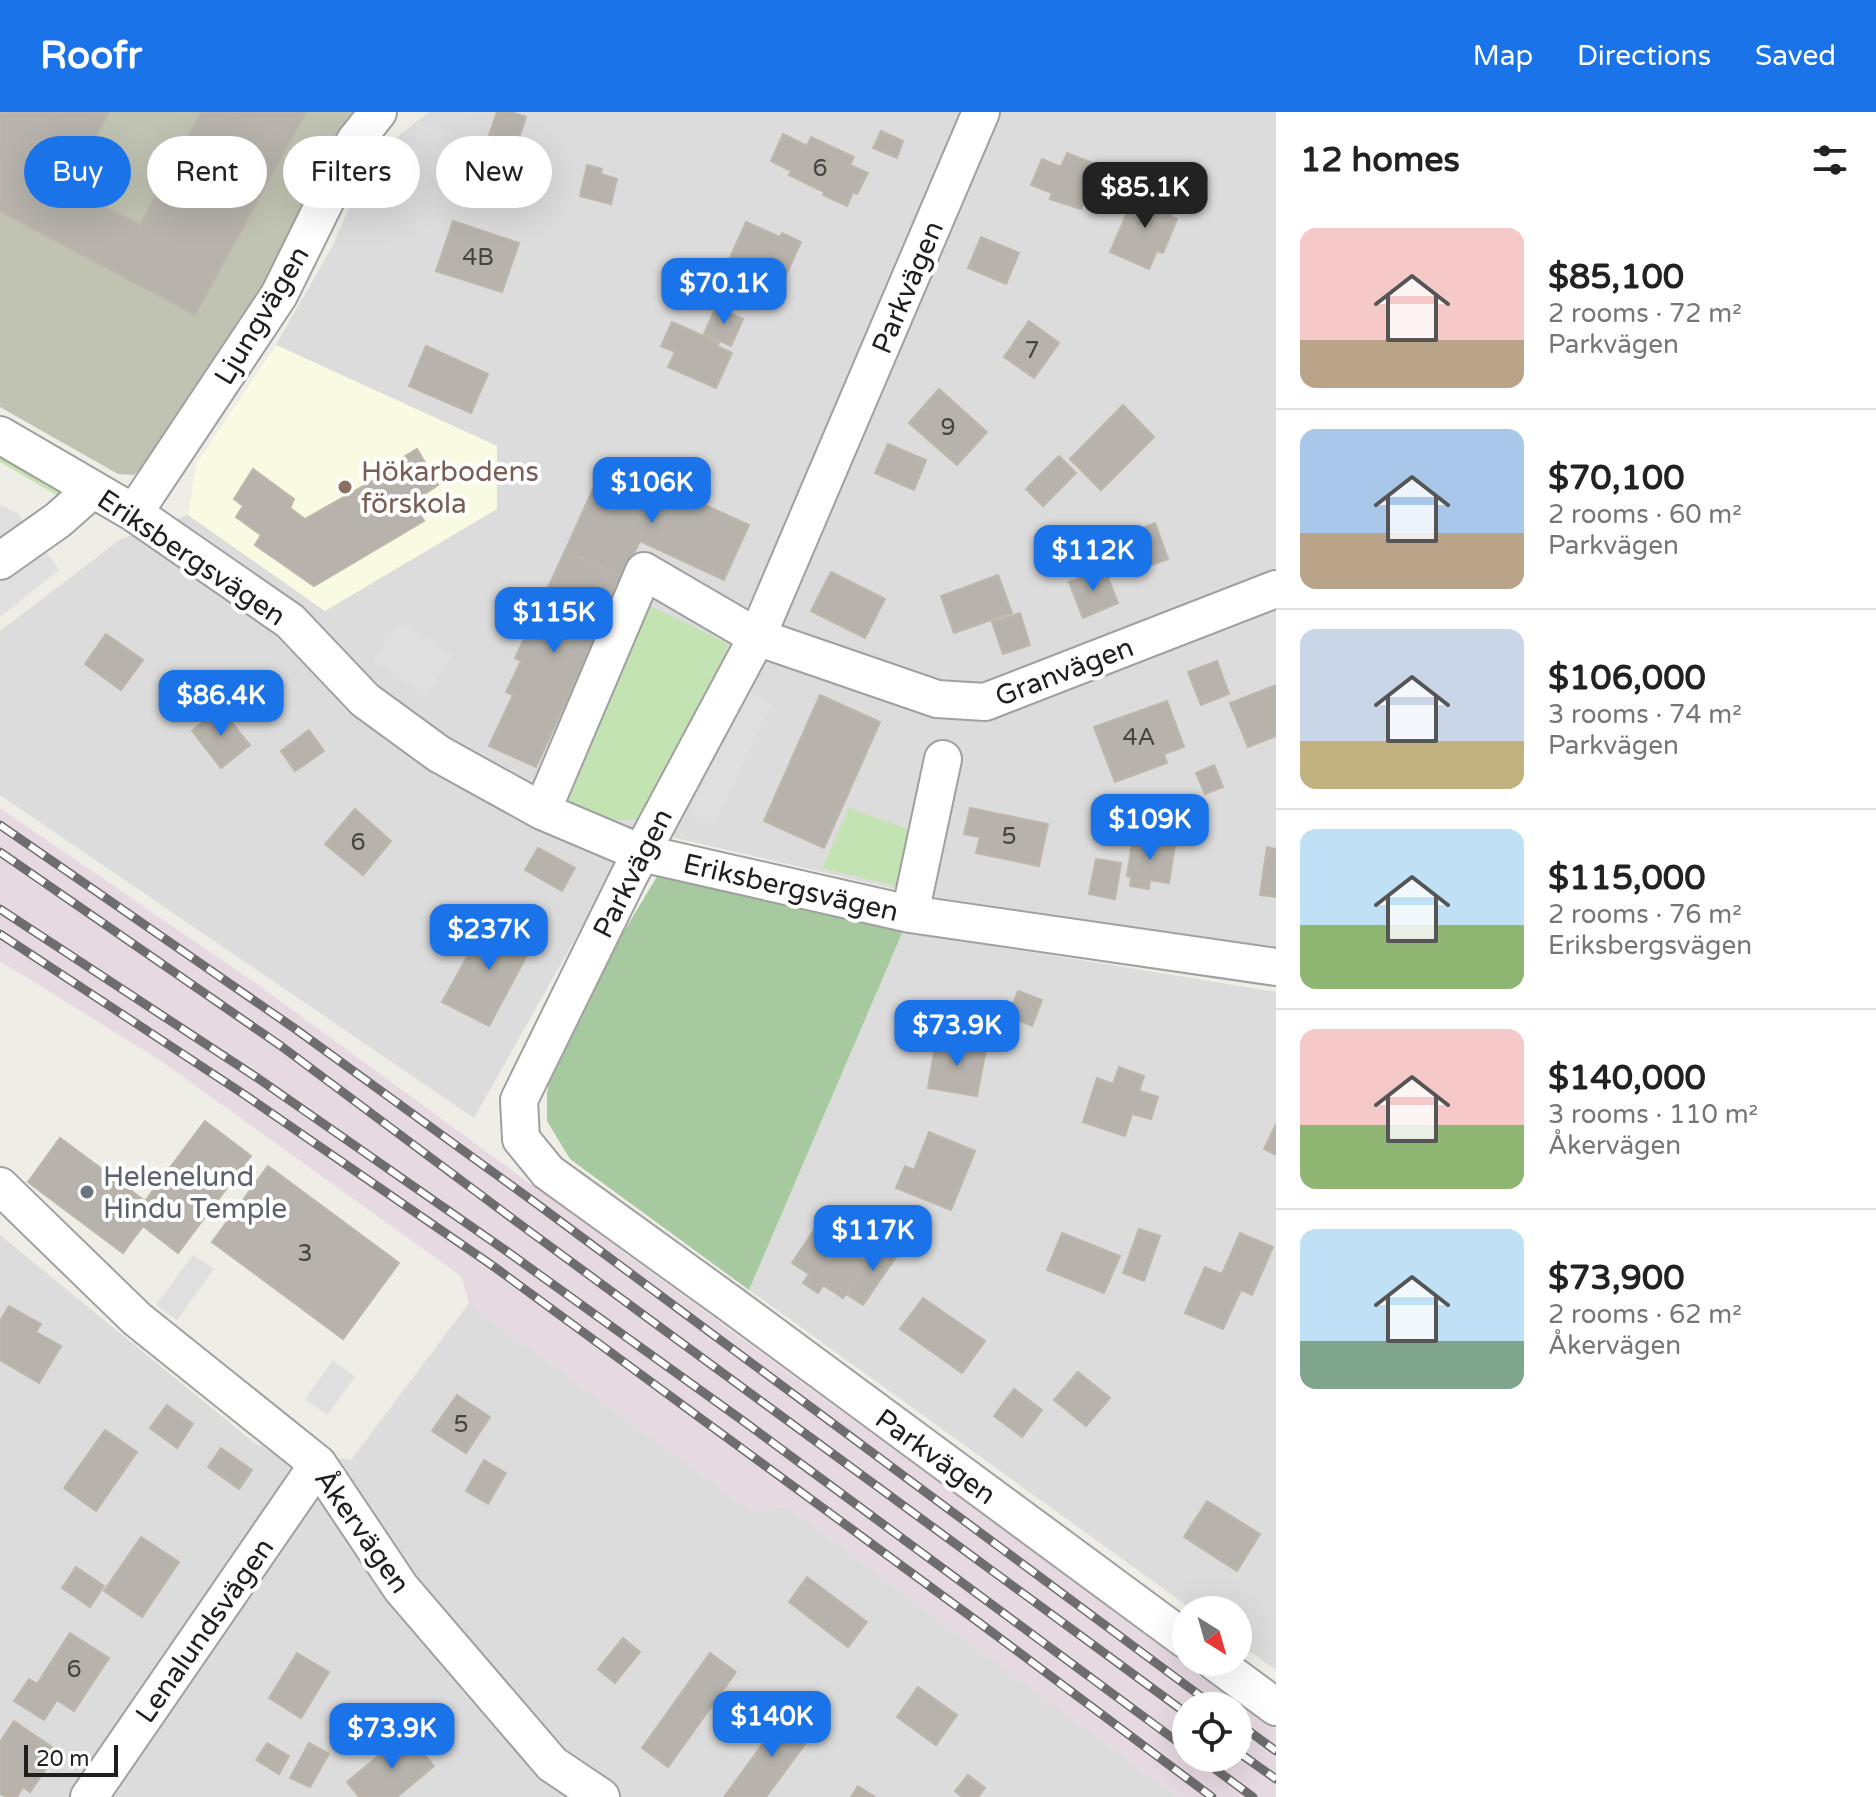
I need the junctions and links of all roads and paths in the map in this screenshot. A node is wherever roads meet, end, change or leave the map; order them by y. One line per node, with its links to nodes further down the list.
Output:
1 (378, 112): 5 (street, Ljungvägen)
2 (981, 112): 8 (street, Parkvägen)
3 (0, 435): 4 (street, Eriksbergsvägen)
4 (92, 490): 5 (street, Eriksbergsvägen); 6 (street)
5 (134, 513): 10 (street, Eriksbergsvägen)
6 (0, 561)
7 (1276, 589): 8 (street, Granvägen)
8 (757, 637): 10 (street, Granvägen); 11 (street, Parkvägen)
9 (943, 759): 12 (street)
10 (542, 811): 11 (street, Eriksbergsvägen)
11 (641, 853): 12 (street, Eriksbergsvägen); 16 (street, Parkvägen)
12 (910, 914): 13 (street, Eriksbergsvägen)
13 (1276, 967)
14 (0, 1186): 15 (street, Åkervägen)
15 (318, 1464): 19 (street, Lenalundsvägen); 20 (street, Åkervägen)
16 (1172, 1630)
17 (1234, 1676): 18 (street)
18 (1276, 1707)
19 (89, 1797)
20 (601, 1797)

